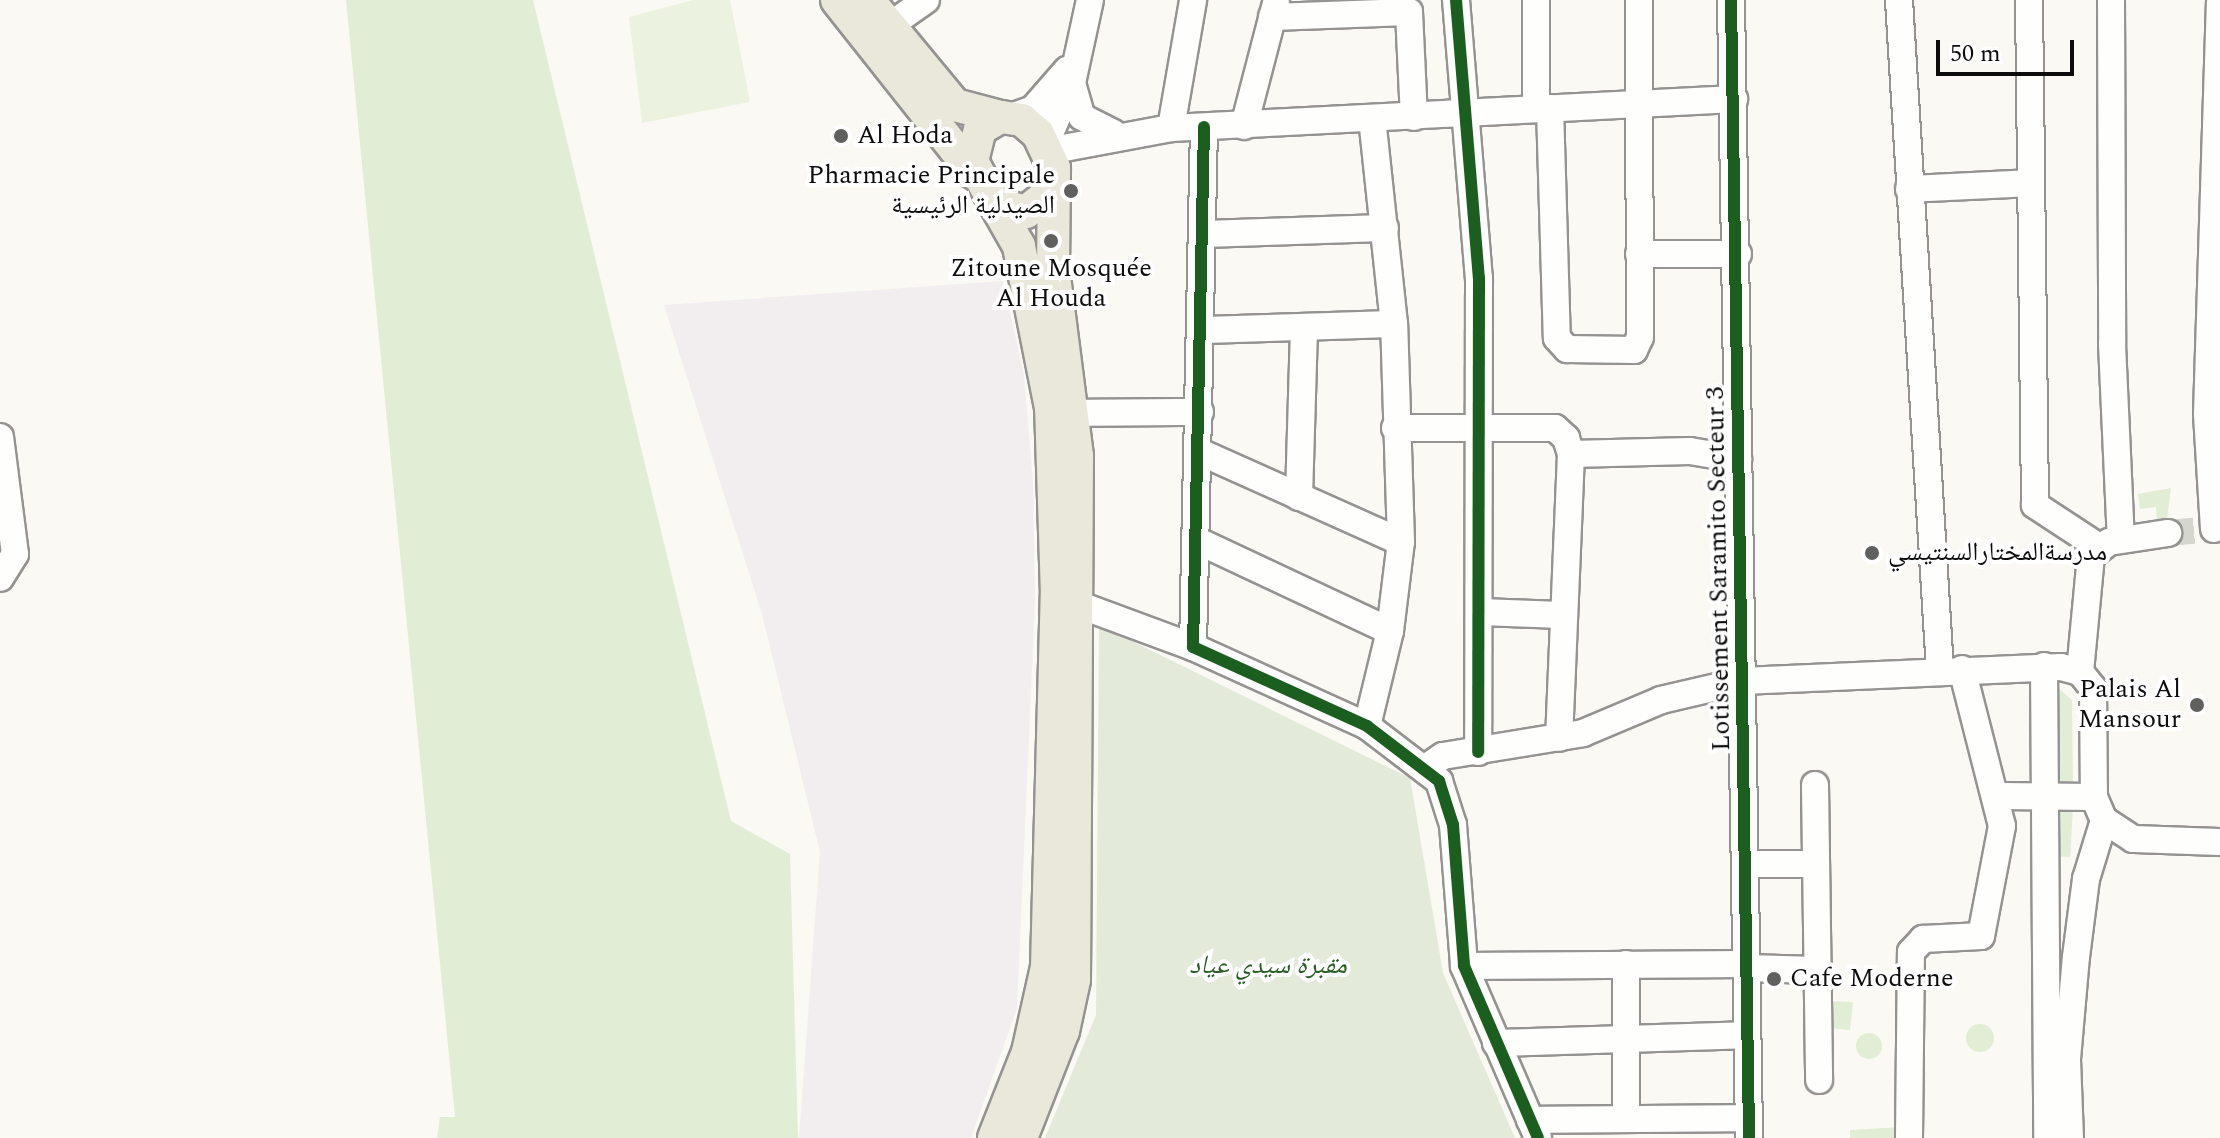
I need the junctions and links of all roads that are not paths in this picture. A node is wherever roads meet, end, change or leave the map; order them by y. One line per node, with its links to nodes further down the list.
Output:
1 (837, 0): 32 (main road)
2 (868, 0): 15 (main road)
3 (926, 0): 15 (street)
4 (1090, 0): 16 (street)
5 (1193, 0): 27 (street)
6 (1456, 0): 21 (street)
7 (1536, 0): 20 (street)
8 (1639, 0): 19 (street)
9 (1731, 0): 18 (street, Lotissement Saramito Secteur 3)
10 (1899, 0): 31 (street)
11 (2029, 0): 30 (street)
12 (2111, 0): 53 (street)
13 (2220, 2): 49 (street)
14 (1275, 9): 23 (street); 25 (street)
15 (889, 26): 22 (main road)
16 (1079, 54): 17 (street); 22 (street)
17 (1072, 83): 28 (street); 29 (street)
18 (1734, 99): 19 (street); 36 (street, Lotissement Saramito Secteur 3)
19 (1637, 103): 20 (street); 35 (street)
20 (1543, 108): 21 (street); 35 (street)
21 (1460, 115): 23 (street); 42 (street)
22 (1005, 117): 29 (main road); 32 (main road)
23 (1414, 117): 24 (street)
24 (1372, 119): 25 (street); 33 (street)
25 (1244, 126): 26 (street)
26 (1204, 127): 27 (street); 34 (street)
27 (1171, 128): 28 (street)
28 (1113, 133): 29 (street)
29 (1050, 167): 32 (main road); 41 (main road)
30 (2030, 183): 31 (street); 53 (street)
31 (1909, 189): 61 (street)
32 (986, 192): 55 (main road)
33 (1385, 228): 34 (street); 37 (street)
34 (1203, 234): 39 (street)
35 (1639, 254): 36 (street)
36 (1738, 254): 47 (street, Lotissement Saramito Secteur 3)
37 (1394, 324): 38 (street); 43 (street)
38 (1304, 328): 39 (street); 48 (street)
39 (1203, 330): 40 (street)
40 (1200, 412): 41 (street); 45 (street)
41 (1074, 413): 55 (main road)
42 (1481, 427): 43 (street); 46 (street); 56 (street)
43 (1395, 428): 52 (street)
44 (0, 437): 54 (street)
45 (1200, 452): 48 (street); 51 (street)
46 (1571, 454): 47 (street); 57 (street)
47 (1738, 459): 63 (street, Lotissement Saramito Secteur 3)
48 (1299, 497): 52 (street)
49 (2213, 529)
50 (2168, 533): 53 (street)
51 (1198, 541): 58 (street); 59 (street)
52 (1401, 542): 58 (street)
53 (2110, 543): 62 (street)
54 (0, 578)
55 (1069, 599): 59 (street); 72 (main road)
56 (1480, 612): 57 (street); 66 (street)
57 (1562, 615): 65 (street)
58 (1390, 631): 64 (street)
59 (1193, 647): 64 (street)
60 (2044, 666): 61 (street); 62 (street); 70 (street)
61 (1951, 670): 63 (street); 69 (street)
62 (2080, 672): 71 (street)
63 (1742, 681): 65 (street); 74 (street, Lotissement Saramito Secteur 3)
64 (1367, 726): 67 (street)
65 (1559, 738): 66 (street)
66 (1478, 752): 67 (street)
67 (1427, 767): 77 (street)
68 (1815, 785): 75 (street)
69 (2000, 796): 70 (street); 89 (street)
70 (2041, 798): 71 (street); 90 (street)
71 (2099, 808): 73 (street); 91 (street)
72 (1065, 823): 87 (main road); 88 (main road)
73 (2220, 842)
74 (1746, 864): 75 (street); 78 (street, Lotissement Saramito Secteur 3)
75 (1816, 864): 79 (street)
76 (1626, 964): 77 (street); 78 (street); 80 (street)
77 (1464, 966): 82 (street)
78 (1747, 966): 79 (street); 81 (street, Lotissement Saramito Secteur 3)
79 (1817, 970): 83 (street)
80 (1628, 1035): 81 (street); 82 (street); 84 (street)
81 (1747, 1035): 85 (street, Lotissement Saramito Secteur 3)
82 (1496, 1043): 86 (street)
83 (1819, 1080)
84 (1626, 1118): 85 (street); 86 (street)
85 (1749, 1128)
86 (1534, 1129)
87 (994, 1138)
88 (1021, 1138)
89 (1909, 1138)
90 (2047, 1138)
91 (2070, 1138)

